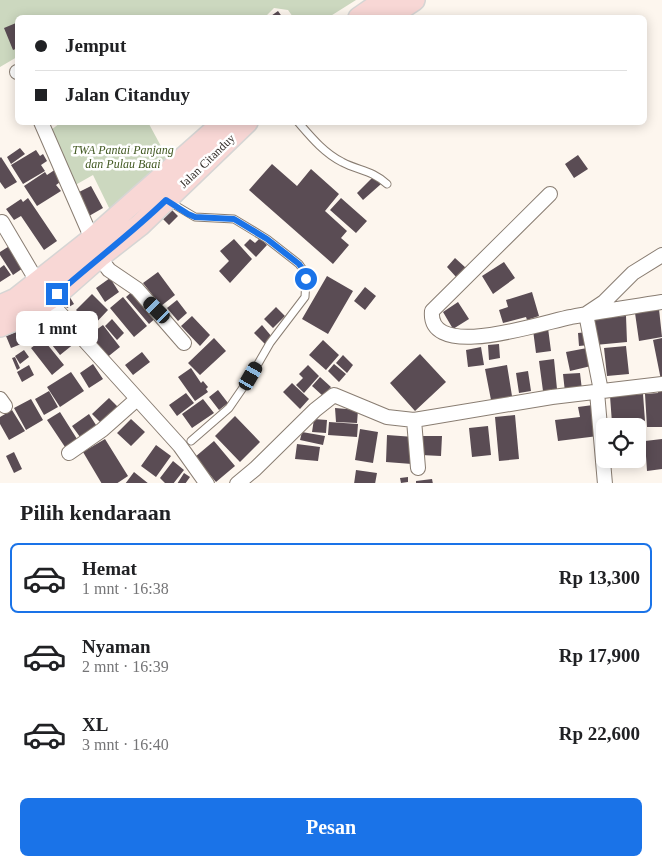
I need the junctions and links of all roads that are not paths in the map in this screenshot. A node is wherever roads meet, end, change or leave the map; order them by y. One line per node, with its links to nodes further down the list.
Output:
1 (414, 0): 2 (main road)
2 (384, 10): 3 (main road)
3 (368, 15)
4 (42, 125): 12 (street)
5 (221, 125): 12 (main road, Jalan Citanduy)
6 (244, 125): 10 (main road, Jalan Citanduy)
7 (301, 125): 8 (lane)
8 (387, 184)
9 (550, 194): 17 (street)
10 (166, 200): 12 (main road, Jalan Citanduy); 24 (lane)
11 (2, 222): 14 (street)
12 (96, 248): 14 (main road, Jalan Citanduy); 19 (street)
13 (662, 255): 17 (street)
14 (43, 291): 16 (main road, Jalan Citanduy); 18 (main road, Jalan Citanduy); 22 (street)
15 (662, 302): 17 (street)
16 (0, 306)
17 (586, 314): 21 (street)
18 (0, 326)
19 (184, 343)
20 (662, 384): 21 (street)
21 (599, 391): 23 (street); 29 (street)
22 (137, 399): 25 (street); 28 (street)
23 (414, 420): 26 (street); 27 (street)
24 (191, 441)
25 (70, 453)
26 (418, 468)
27 (244, 481)
28 (206, 483)
29 (605, 483)

